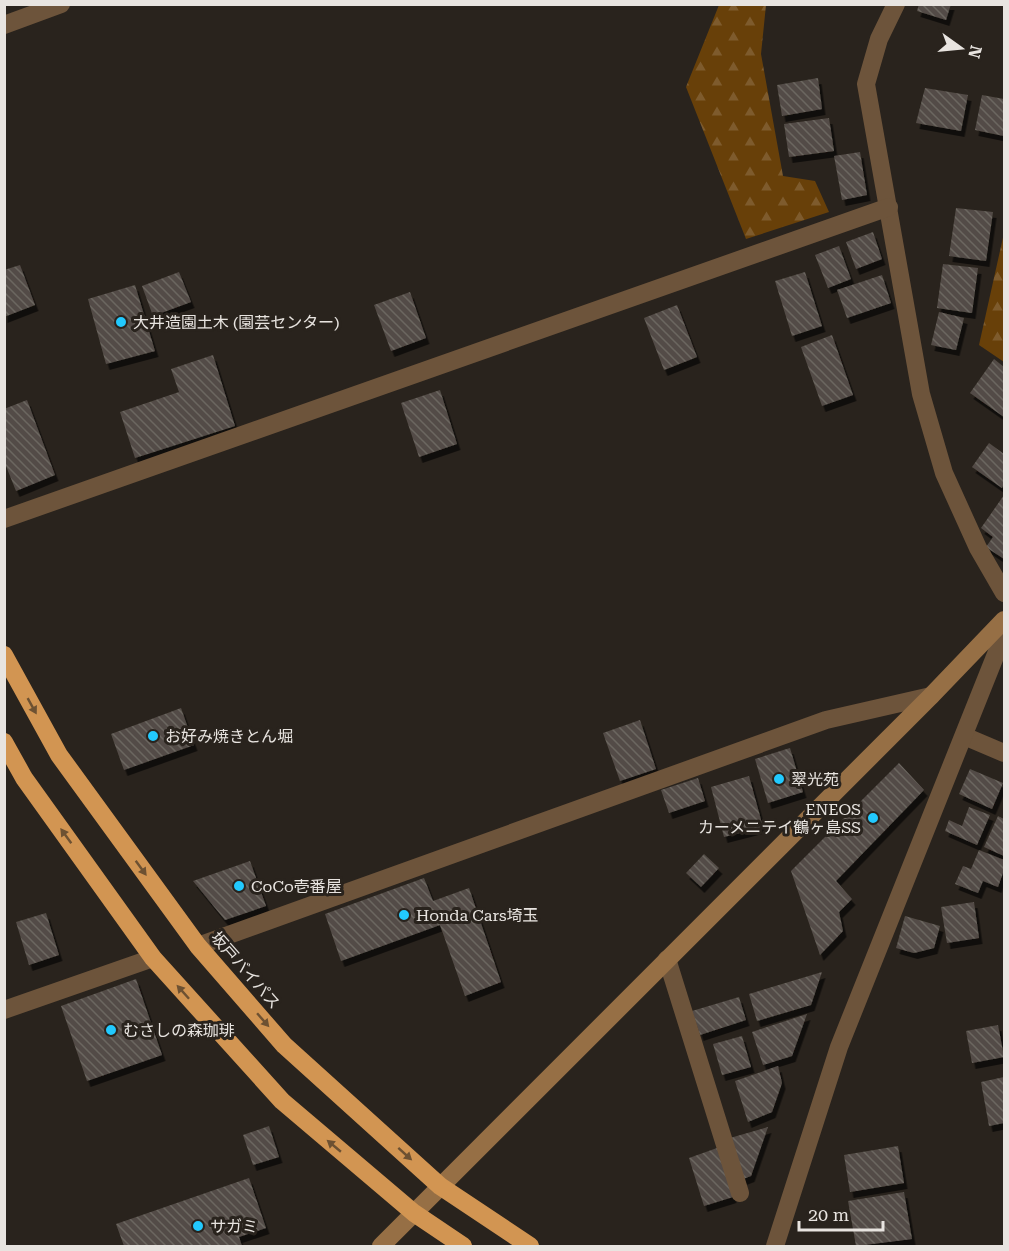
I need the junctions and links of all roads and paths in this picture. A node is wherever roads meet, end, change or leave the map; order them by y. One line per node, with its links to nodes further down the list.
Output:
1 (61, 4): 3 (street)
2 (896, 4): 4 (street)
3 (4, 25)
4 (889, 207): 5 (street); 6 (street)
5 (4, 519)
6 (1005, 593)
7 (1005, 620): 10 (main road)
8 (1005, 634): 11 (street)
9 (4, 655): 14 (highway, 坂戸バイパス, one-way to 14)
10 (931, 696): 14 (street); 16 (main road)
11 (964, 736): 13 (street); 24 (street)
12 (4, 742): 15 (highway, one-way to 12)
13 (1005, 753)
14 (198, 945): 18 (highway, 坂戸バイパス, one-way to 18)
15 (153, 958): 17 (street); 20 (highway, one-way to 15)
16 (667, 959): 18 (main road); 19 (street)
17 (4, 1010)
18 (440, 1186): 20 (main road); 23 (highway, 坂戸バイパス)
19 (740, 1193)
20 (414, 1214): 21 (main road); 22 (highway)
21 (381, 1246)
22 (462, 1246)
23 (530, 1246)
24 (775, 1246)

